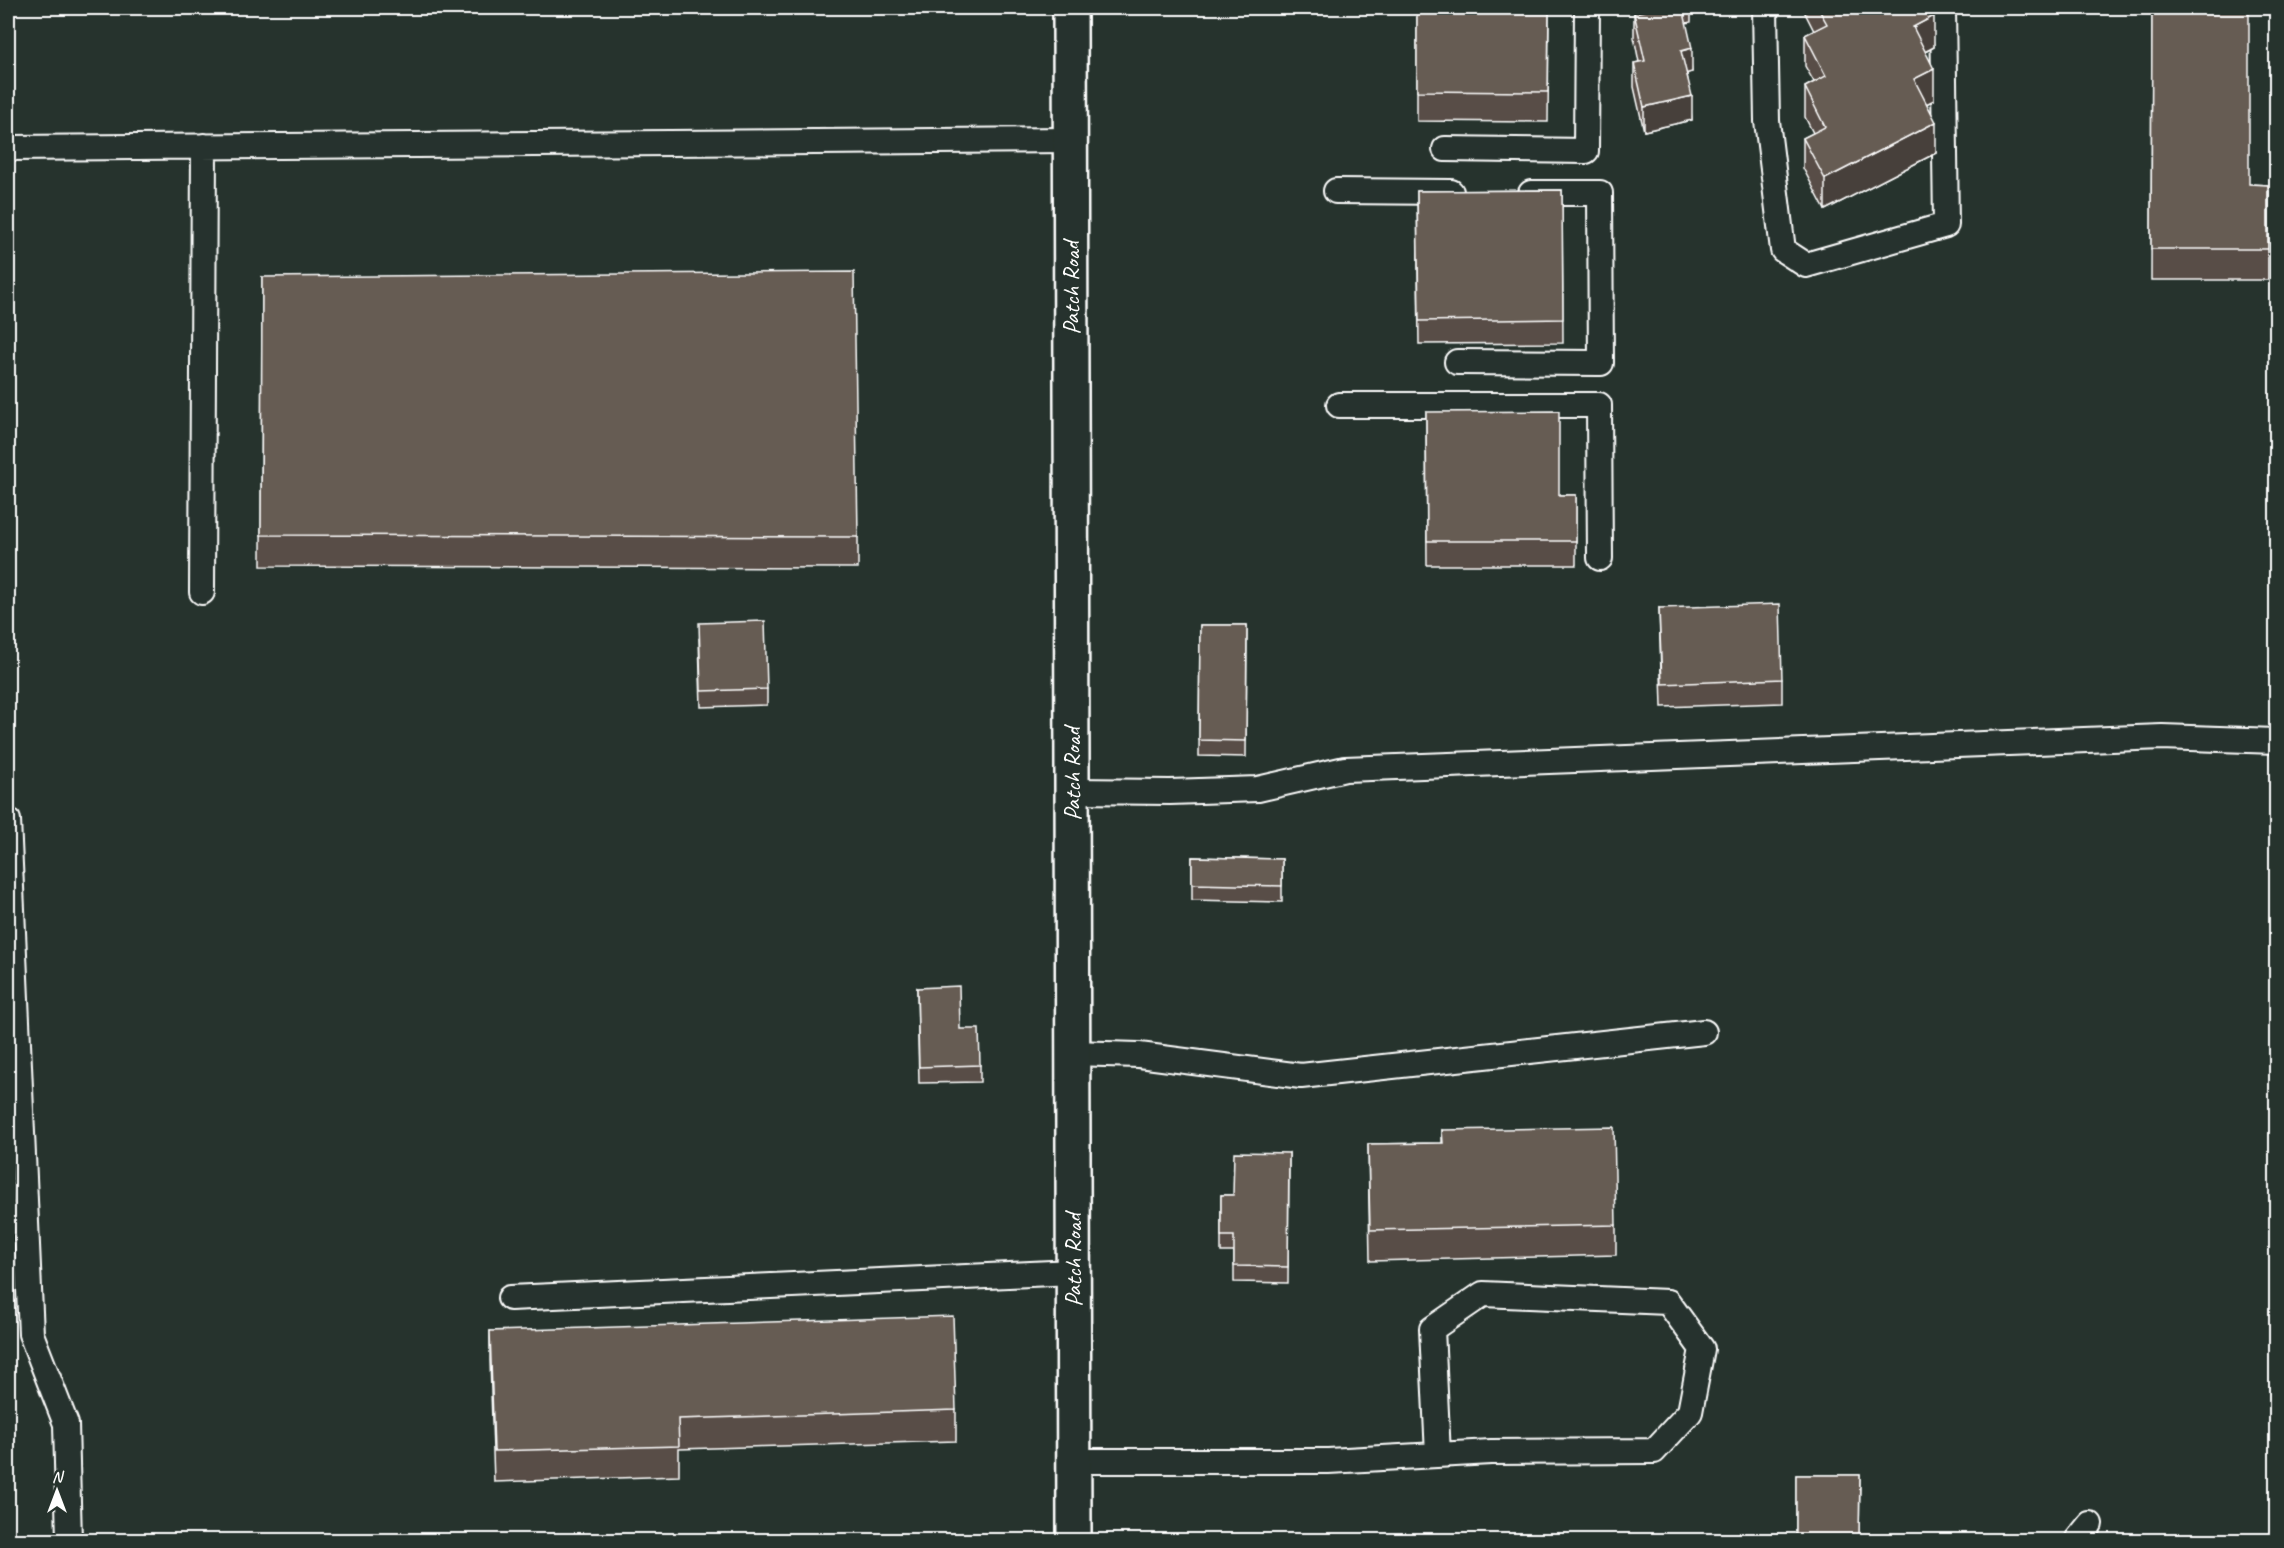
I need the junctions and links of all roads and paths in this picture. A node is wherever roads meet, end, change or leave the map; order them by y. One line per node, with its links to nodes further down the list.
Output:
1 (1070, 8): 5 (street, Patch Road)
2 (1587, 8): 8 (lane)
3 (1765, 8): 4 (lane)
4 (1943, 8)
5 (1071, 140): 6 (lane); 17 (street, Patch Road)
6 (204, 146): 7 (lane); 15 (lane)
7 (8, 148)
8 (1445, 149)
9 (1336, 191): 10 (lane)
10 (1468, 192)
11 (1504, 193): 12 (lane)
12 (1457, 362)
13 (1339, 405): 14 (lane)
14 (1600, 558)
15 (202, 592)
16 (2277, 741): 17 (lane)
17 (1072, 791): 20 (street, Patch Road)
18 (8, 820): 25 (lane)
19 (1704, 1032): 20 (lane)
20 (1072, 1053): 21 (street, Patch Road)
21 (1073, 1272): 22 (lane); 24 (street, Patch Road)
22 (510, 1298)
23 (1438, 1455): 23 (lane); 24 (lane)
24 (1074, 1461): 26 (street, Patch Road)
25 (69, 1540)
26 (1074, 1540)

